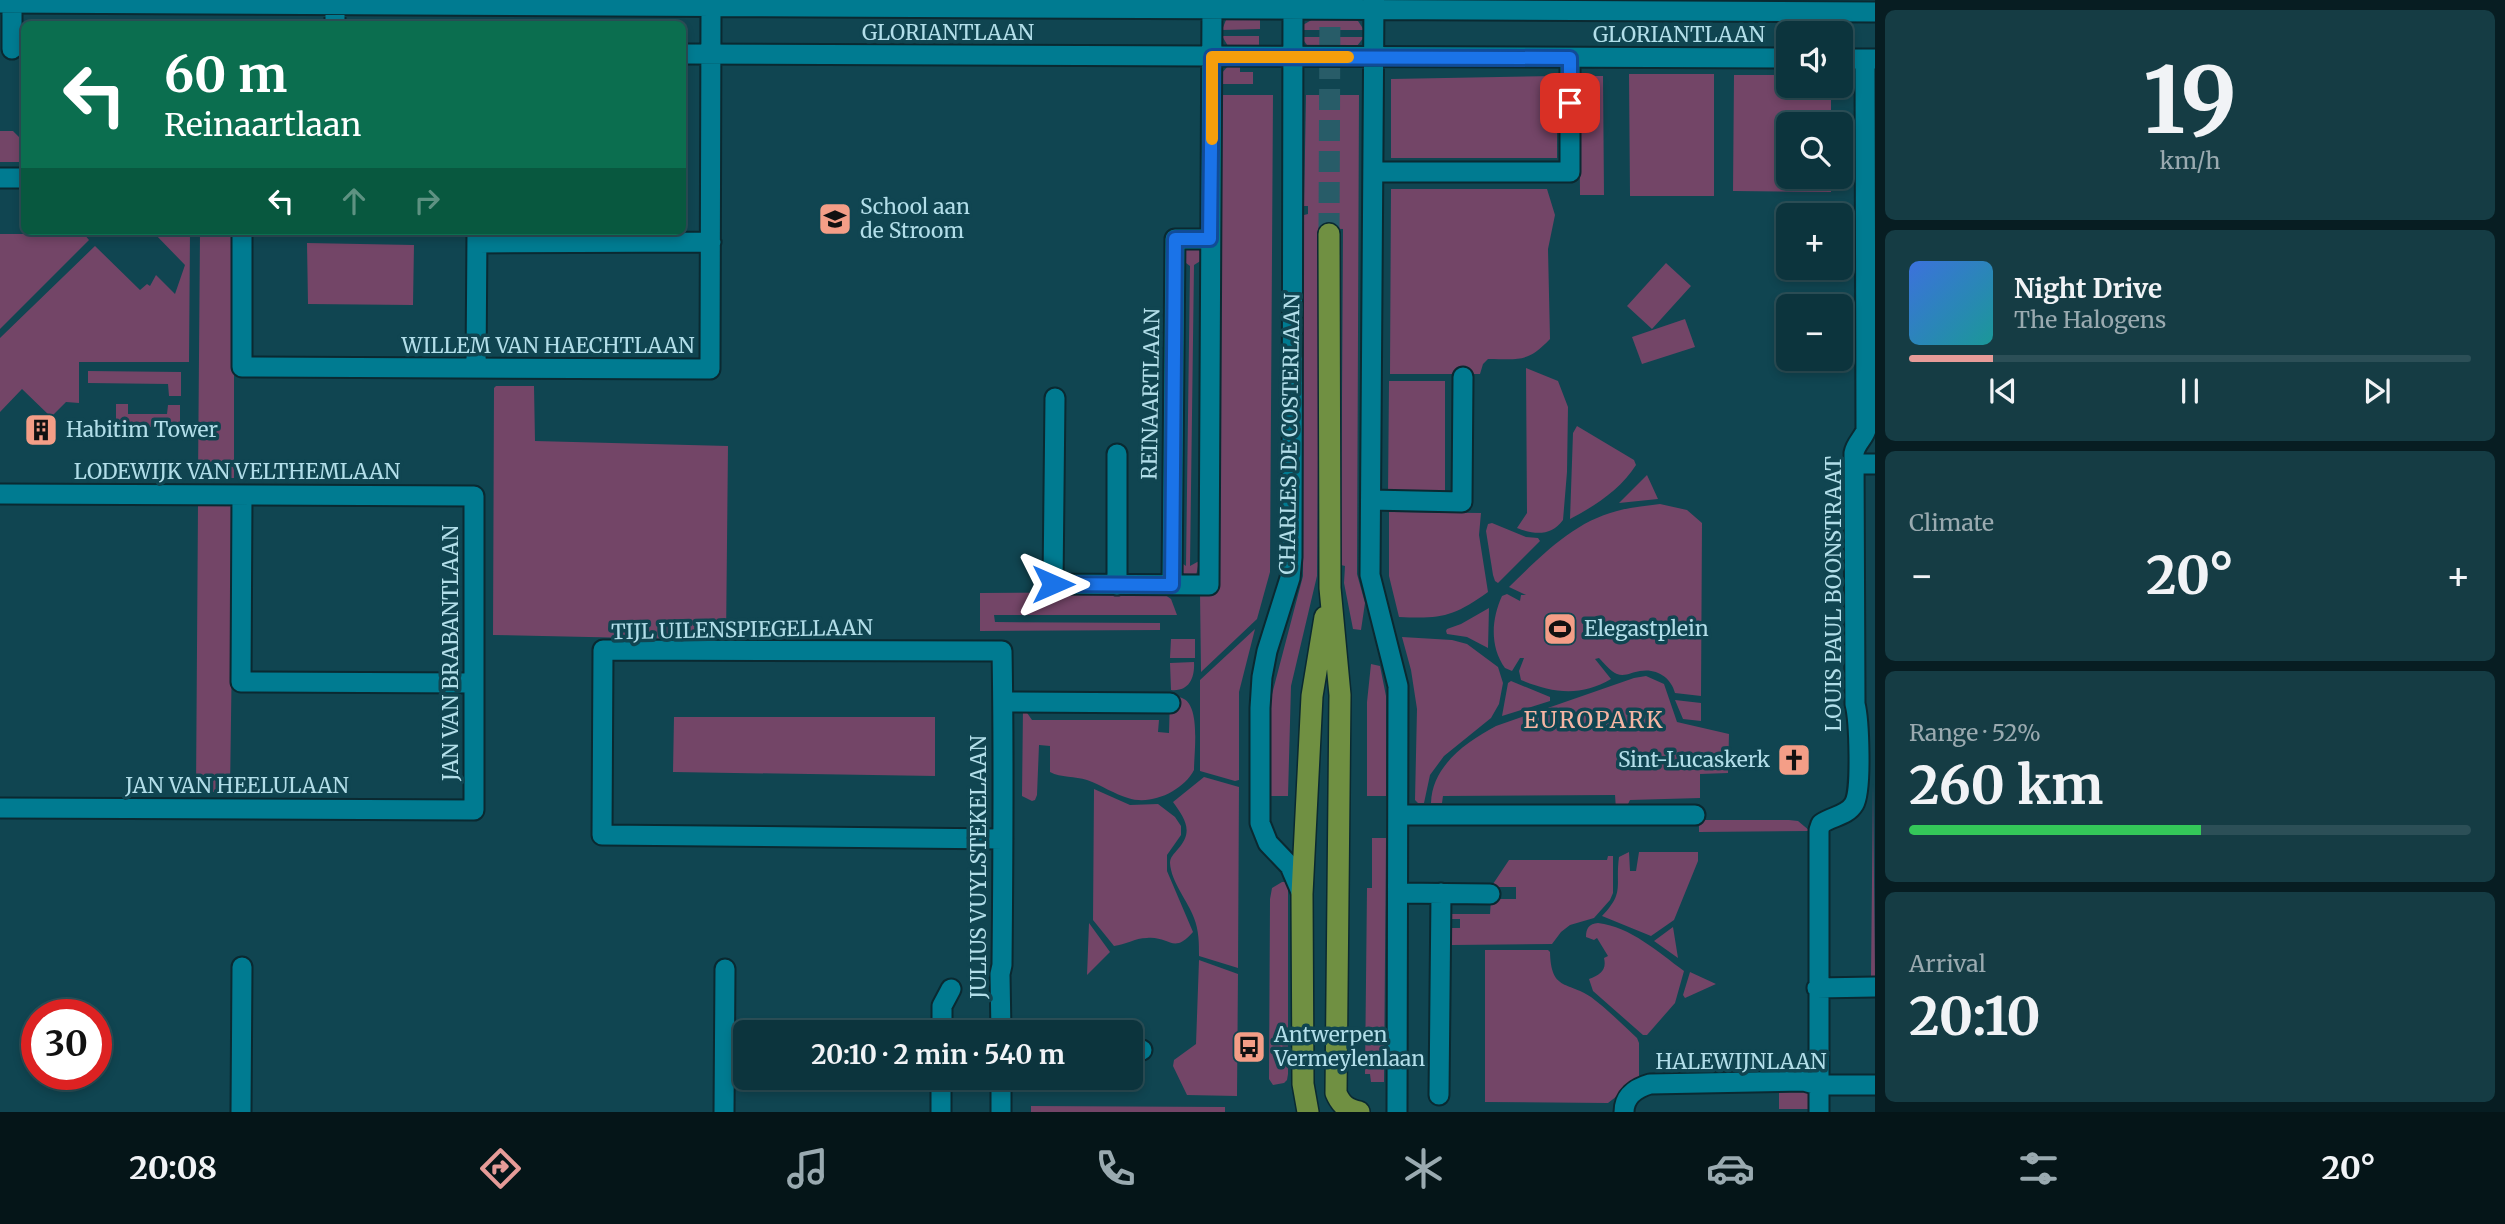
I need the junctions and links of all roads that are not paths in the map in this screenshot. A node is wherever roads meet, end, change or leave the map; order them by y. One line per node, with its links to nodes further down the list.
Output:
1 (8, 2): 2 (street, GLORIANTLAAN); 13 (street)
2 (335, 2): 3 (street, GLORIANTLAAN); 12 (street)
3 (362, 2): 4 (street, GLORIANTLAAN)
4 (599, 3): 5 (street, GLORIANTLAAN)
5 (654, 3): 9 (street, GLORIANTLAAN)
6 (1144, 4): 9 (street, GLORIANTLAAN); 10 (street, GLORIANTLAAN)
7 (1293, 4): 8 (street, GLORIANTLAAN); 10 (street, GLORIANTLAAN); 18 (street, CHARLES DE COSTERLAAN)
8 (1374, 4): 11 (street, GLORIANTLAAN); 17 (street)
9 (711, 6): 15 (street, WILLEM VAN HAECHTLAAN)
10 (1212, 8): 16 (street)
11 (1875, 12)
12 (335, 21)
13 (12, 49)
14 (686, 54): 15 (street, GLORIANTLAAN)
15 (711, 54): 16 (street, GLORIANTLAAN); 29 (street, WILLEM VAN HAECHTLAAN)
16 (1212, 57): 18 (street, GLORIANTLAAN); 28 (street)
17 (1374, 57): 18 (street, GLORIANTLAAN); 19 (street, GLORIANTLAAN); 22 (street)
18 (1292, 58): 58 (street, CHARLES DE COSTERLAAN)
19 (1570, 58): 20 (street, GLORIANTLAAN); 22 (street, GLORIANTLAAN)
20 (1776, 58)
21 (1870, 59): 33 (street, LOUIS PAUL BOONSTRAAT)
22 (1373, 172): 40 (street)
23 (0, 178): 24 (street)
24 (21, 178)
25 (1329, 234): 43 (main road, CHARLES DE COSTERLAAN)
26 (242, 235): 30 (street, WILLEM VAN HAECHTLAAN)
27 (477, 237): 29 (street); 30 (street)
28 (1210, 239): 42 (street, REINAARTLAAN); 42 (street)
29 (711, 242): 30 (street, WILLEM VAN HAECHTLAAN)
30 (476, 368)
31 (1463, 377): 40 (street)
32 (1055, 398): 41 (street)
33 (1869, 438): 35 (street, LOUIS PAUL BOONSTRAAT)
34 (1118, 454): 41 (street, REINAARTLAAN)
35 (1855, 464): 36 (street); 46 (street, LOUIS PAUL BOONSTRAAT)
36 (1875, 464)
37 (0, 494): 38 (street, LODEWIJK VAN VELTHEMLAAN)
38 (242, 495): 39 (street, LODEWIJK VAN VELTHEMLAAN); 45 (street)
39 (474, 496): 45 (street, JAN VAN BRABANTLAAN)
40 (1371, 500): 53 (street)
41 (1117, 584): 42 (street)
42 (1172, 585)
43 (1330, 588): 58 (main road, CHARLES DE COSTERLAAN); 72 (main road, CHARLES DE COSTERLAAN)
44 (1002, 651): 48 (street, JULIUS VUYLSTEKELAAN); 55 (street, TIJL UILENSPIEGELLAAN)
45 (474, 684): 52 (street, JAN VAN BRABANTLAAN)
46 (1855, 690): 47 (street); 50 (street, LOUIS PAUL BOONSTRAAT)
47 (1875, 691)
48 (1003, 702): 49 (street); 55 (street, JULIUS VUYLSTEKELAAN)
49 (1170, 703)
50 (1867, 716): 63 (street, LOUIS PAUL BOONSTRAAT)
51 (0, 808): 52 (street, JAN VAN HEELULAAN)
52 (474, 810)
53 (1399, 815): 54 (street); 56 (street)
54 (1695, 815)
55 (1003, 839): 66 (street, JULIUS VUYLSTEKELAAN)
56 (1399, 893): 57 (street); 79 (street)
57 (1441, 893): 59 (street); 71 (street)
58 (1302, 894): 77 (main road, CHARLES DE COSTERLAAN)
59 (1490, 894)
60 (242, 967): 73 (street)
61 (725, 969): 74 (street)
62 (1875, 987): 63 (street)
63 (1817, 988): 67 (street, LOUIS PAUL BOONSTRAAT)
64 (951, 989): 65 (street)
65 (942, 1020)
66 (1001, 1020)
67 (1818, 1085): 68 (street, HALEWIJNLAAN); 80 (street, HALEWIJNLAAN); 81 (street, LOUIS PAUL BOONSTRAAT)
68 (1875, 1085)
69 (942, 1090): 75 (street)
70 (1001, 1090): 76 (street)
71 (1439, 1095)
72 (1336, 1103): 78 (main road, CHARLES DE COSTERLAAN)
73 (242, 1112)
74 (724, 1112)
75 (942, 1112)
76 (1001, 1112)
77 (1308, 1112)
78 (1359, 1112)
79 (1397, 1112)
80 (1624, 1112)
81 (1819, 1112)

